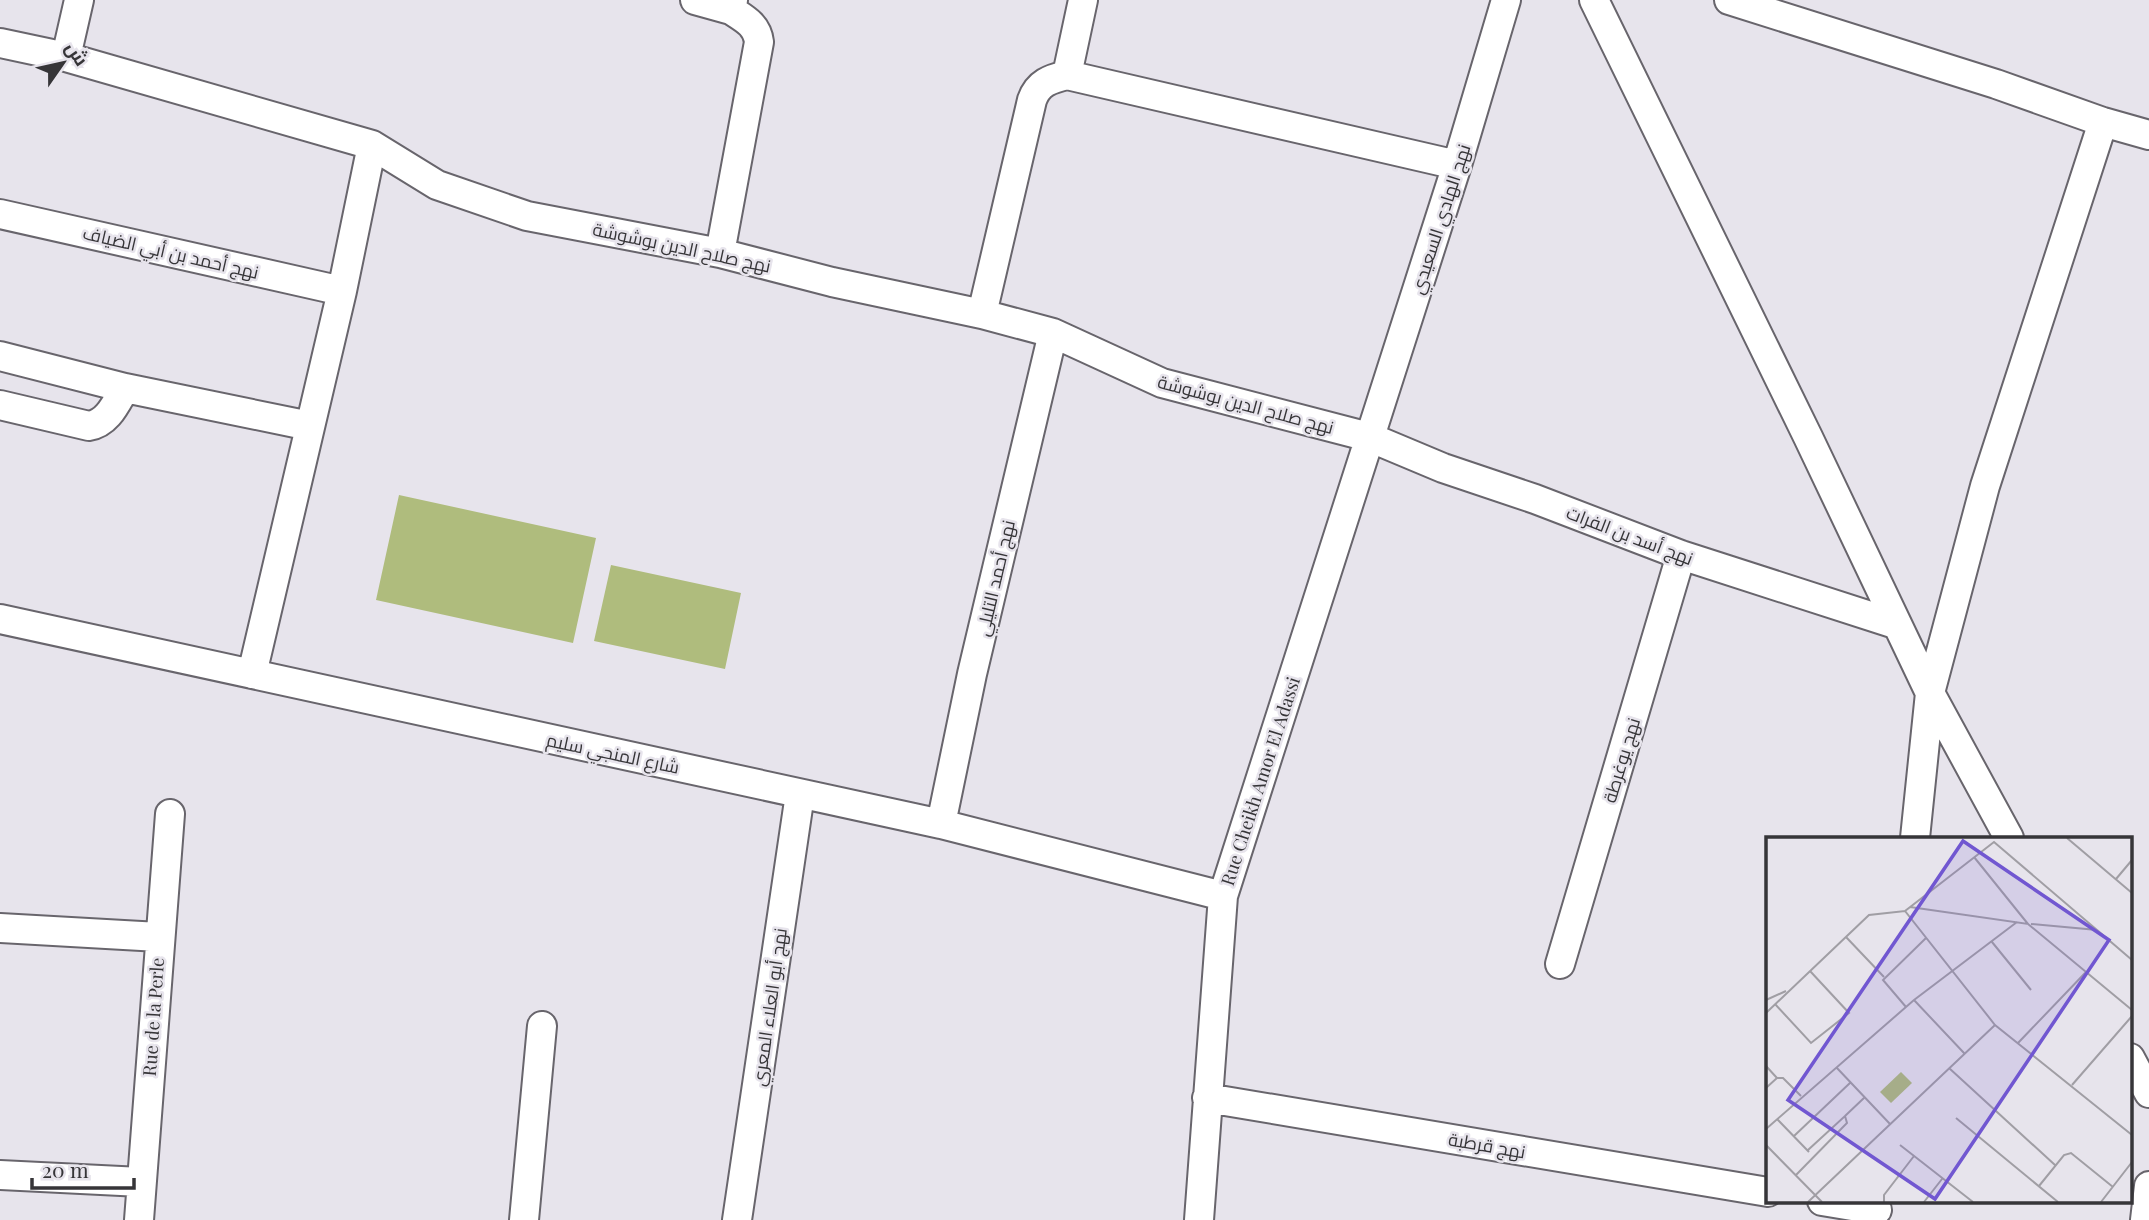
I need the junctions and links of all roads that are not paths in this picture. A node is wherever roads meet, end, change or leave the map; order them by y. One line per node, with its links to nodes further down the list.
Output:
1 (79, 0): 9 (street)
2 (695, 0): 7 (street)
3 (1083, 0): 10 (street)
4 (1506, 0): 14 (street, نهج الهادي السعيدي)
5 (1594, 0): 27 (street)
6 (1729, 0): 11 (street)
7 (732, 5): 16 (street)
8 (0, 43): 9 (street, نهج صلاح الدين بوشوشة)
9 (66, 57): 13 (street, نهج صلاح الدين بوشوشة)
10 (1067, 75): 14 (street); 18 (street)
11 (2103, 122): 12 (street); 29 (street)
12 (2149, 135)
13 (372, 145): 16 (street, نهج صلاح الدين بوشوشة); 17 (street)
14 (1457, 165): 24 (street, نهج الهادي السعيدي)
15 (0, 214): 17 (street, نهج أحمد بن أبي الضياف)
16 (720, 253): 18 (street, نهج صلاح الدين بوشوشة)
17 (342, 291): 23 (street)
18 (982, 314): 19 (street, نهج صلاح الدين بوشوشة)
19 (1053, 333): 24 (street, نهج صلاح الدين بوشوشة); 32 (street, نهج أحمد التليلي)
20 (0, 356): 21 (street)
21 (125, 388): 22 (street); 23 (street)
22 (0, 405)
23 (310, 426): 28 (street)
24 (1369, 437): 25 (street, نهج أسد بن الفرات); 35 (street, Rue Cheikh Amor El Adassi)
25 (1681, 555): 27 (street, نهج أسد بن الفرات); 38 (street, نهج يوغرطة)
26 (0, 619): 28 (street, شارع المنجي سليم)
27 (1895, 624): 29 (street)
28 (252, 674): 30 (street, شارع المنجي سليم)
29 (1930, 693): 33 (street); 34 (street)
30 (800, 794): 32 (street, شارع المنجي سليم); 51 (street, نهج أبو العلاء المعري)
31 (170, 814): 37 (street, Rue de la Perle)
32 (941, 824): 35 (street, شارع المنجي سليم)
33 (1915, 837)
34 (2008, 837)
35 (1223, 896): 42 (street, Rue Cheikh Amor El Adassi)
36 (0, 928): 37 (street)
37 (159, 937): 44 (street, Rue de la Perle)
38 (1560, 964)
39 (542, 1027): 50 (street)
40 (2132, 1062): 41 (street)
41 (2149, 1093)
42 (1208, 1098): 46 (street, نهج قرطبة); 52 (street, Rue Cheikh Amor El Adassi)
43 (0, 1175): 44 (street)
44 (141, 1182): 49 (street, Rue de la Perle)
45 (2149, 1186): 53 (street)
46 (1766, 1192)
47 (1828, 1202): 48 (street)
48 (1877, 1210)
49 (139, 1220)
50 (524, 1220)
51 (737, 1220)
52 (1199, 1220)
53 (2145, 1220)

